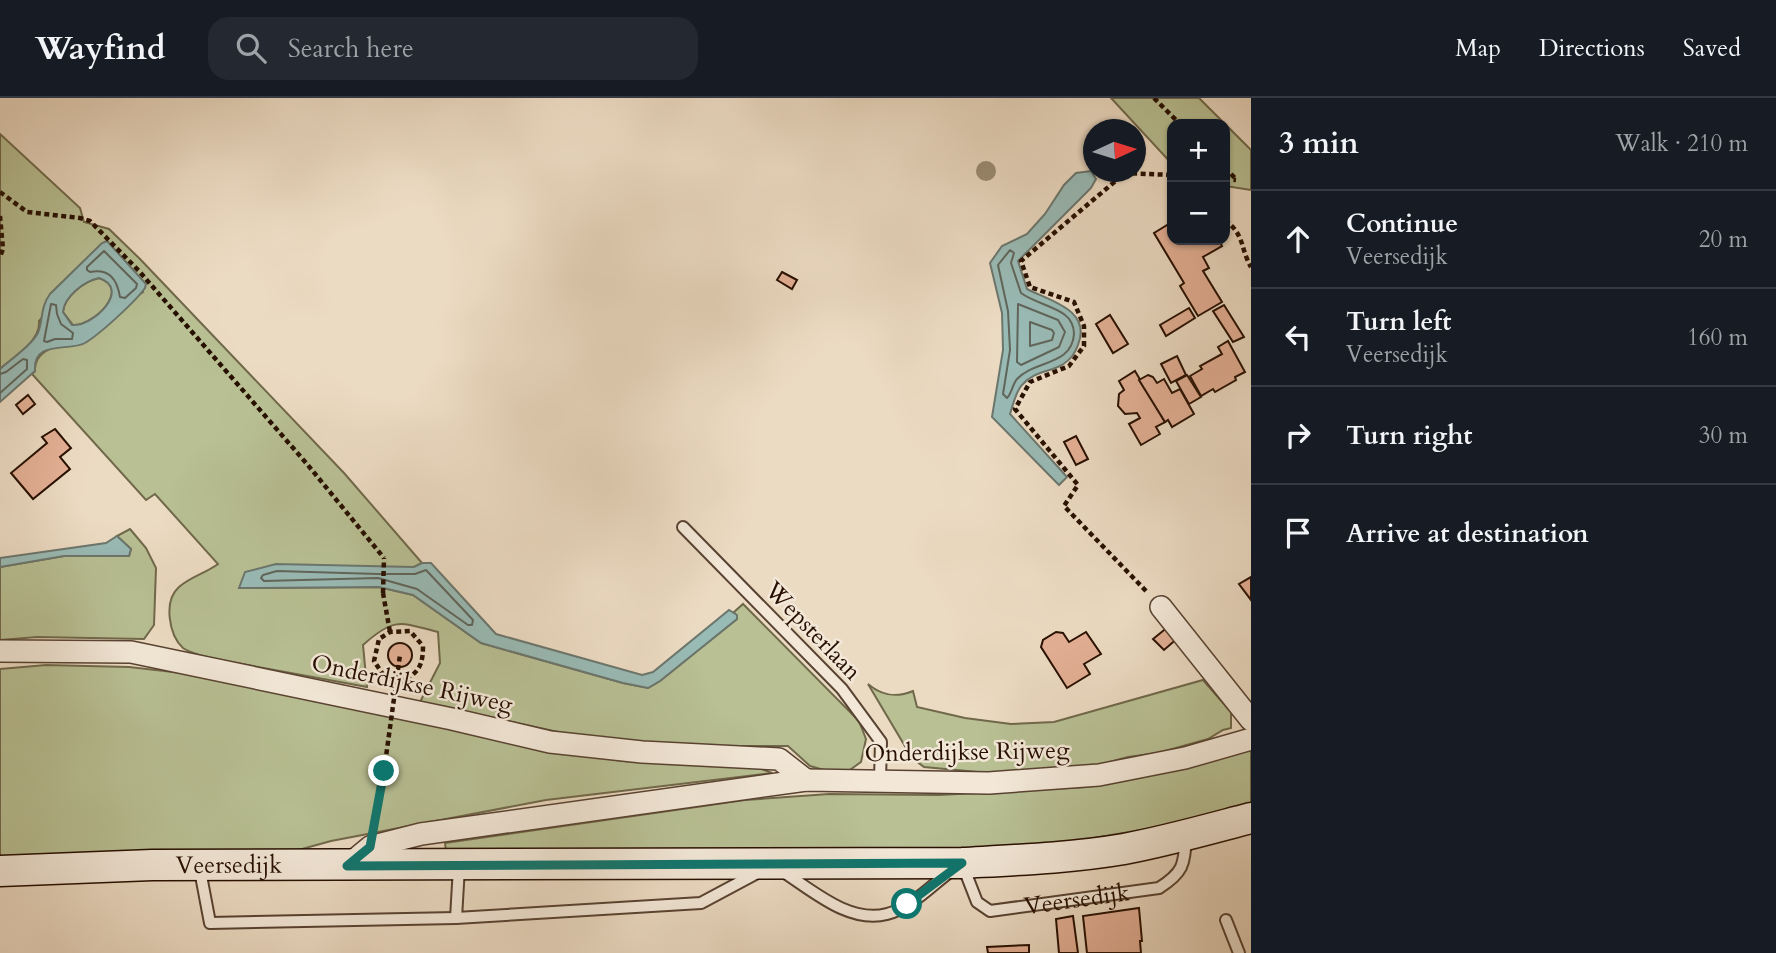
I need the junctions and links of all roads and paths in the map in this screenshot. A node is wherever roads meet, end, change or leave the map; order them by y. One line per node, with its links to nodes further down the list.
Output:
1 (1154, 98): 2 (path)
2 (1175, 119)
3 (1167, 175): 10 (path)
4 (0, 192): 11 (path, bridge)
5 (0, 216): 7 (path)
6 (1230, 225): 8 (path)
7 (0, 257)
8 (1251, 267)
9 (683, 527): 19 (lane, Wepsterlaan)
10 (1161, 607): 16 (street)
11 (390, 632): 14 (path); 14 (path)
12 (0, 651): 15 (street, Onderdijkse Rijweg)
13 (400, 655): 22 (path, bridge)
14 (404, 680): 15 (path)
15 (403, 708): 18 (street, Onderdijkse Rijweg)
16 (1251, 720)
17 (1251, 739): 19 (street, Onderdijkse Rijweg)
18 (806, 780): 19 (street, Onderdijkse Rijweg); 22 (street, Onderdijkse Rijweg)
19 (880, 780)
20 (1251, 818): 21 (main road, Veersedijk)
21 (1186, 836): 23 (main road, Veersedijk); 23 (lane, Veersedijk)
22 (359, 856): 24 (main road, Veersedijk); 25 (main road, Veersedijk)
23 (962, 863): 26 (main road, Veersedijk); 26 (lane)
24 (199, 865): 27 (main road, Veersedijk); 28 (lane, Veersedijk)
25 (459, 865): 26 (main road, Veersedijk); 28 (lane)
26 (772, 865): 28 (lane, Veersedijk)
27 (0, 871)
28 (456, 918)
29 (1226, 920): 30 (lane)
30 (1238, 953)

